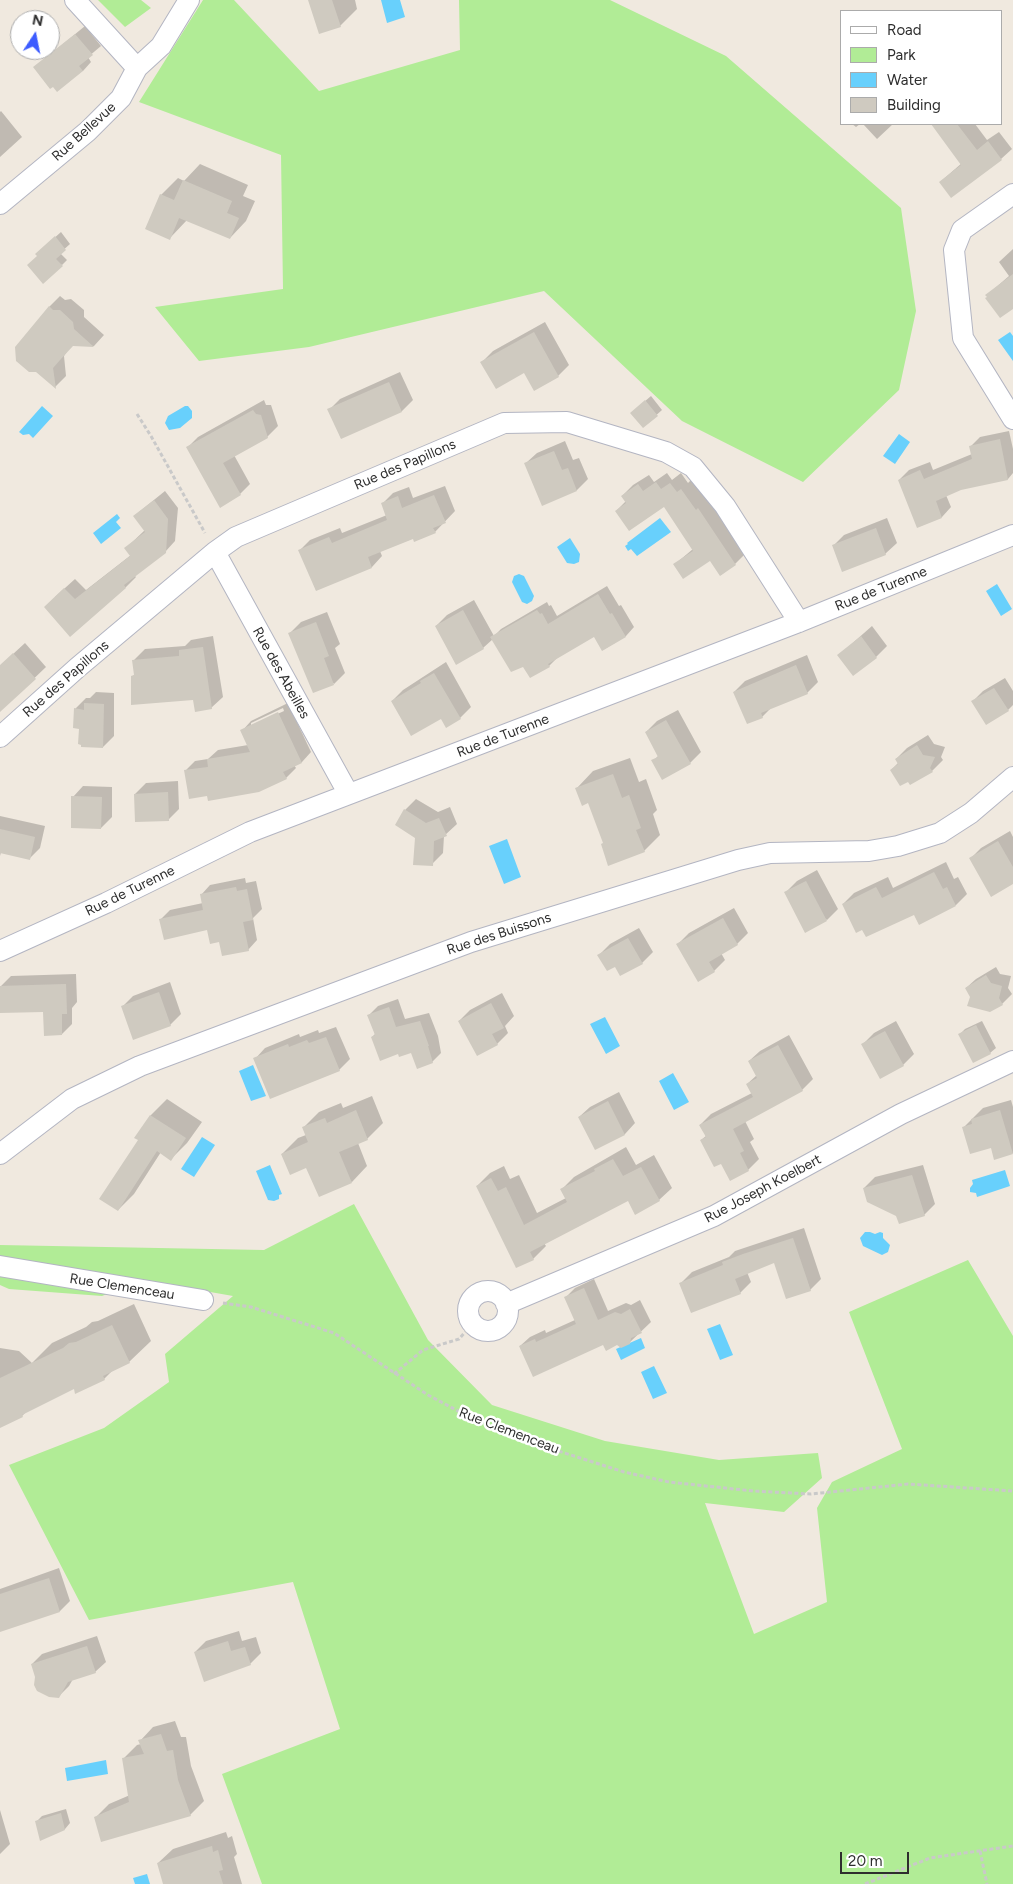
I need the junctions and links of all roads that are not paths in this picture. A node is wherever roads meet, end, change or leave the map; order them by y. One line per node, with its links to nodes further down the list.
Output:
1 (75, 0): 3 (street)
2 (189, 0): 3 (street, Rue Bellevue)
3 (137, 68): 5 (street, Rue Bellevue)
4 (1013, 194): 6 (street)
5 (0, 204)
6 (1013, 419)
7 (1013, 535): 9 (street, Rue de Turenne)
8 (215, 552): 9 (street, Rue des Papillons); 10 (street, Rue des Papillons); 12 (street, Rue des Abeilles)
9 (799, 622): 12 (street, Rue de Turenne)
10 (0, 737)
11 (1013, 777): 15 (street, Rue des Buissons)
12 (348, 793): 13 (street, Rue de Turenne)
13 (0, 951)
14 (1013, 1061): 18 (street, Rue Joseph Koelbert)
15 (0, 1154)
16 (0, 1266): 17 (street, Rue Clemenceau)
17 (203, 1300)
18 (506, 1304): 18 (street)

